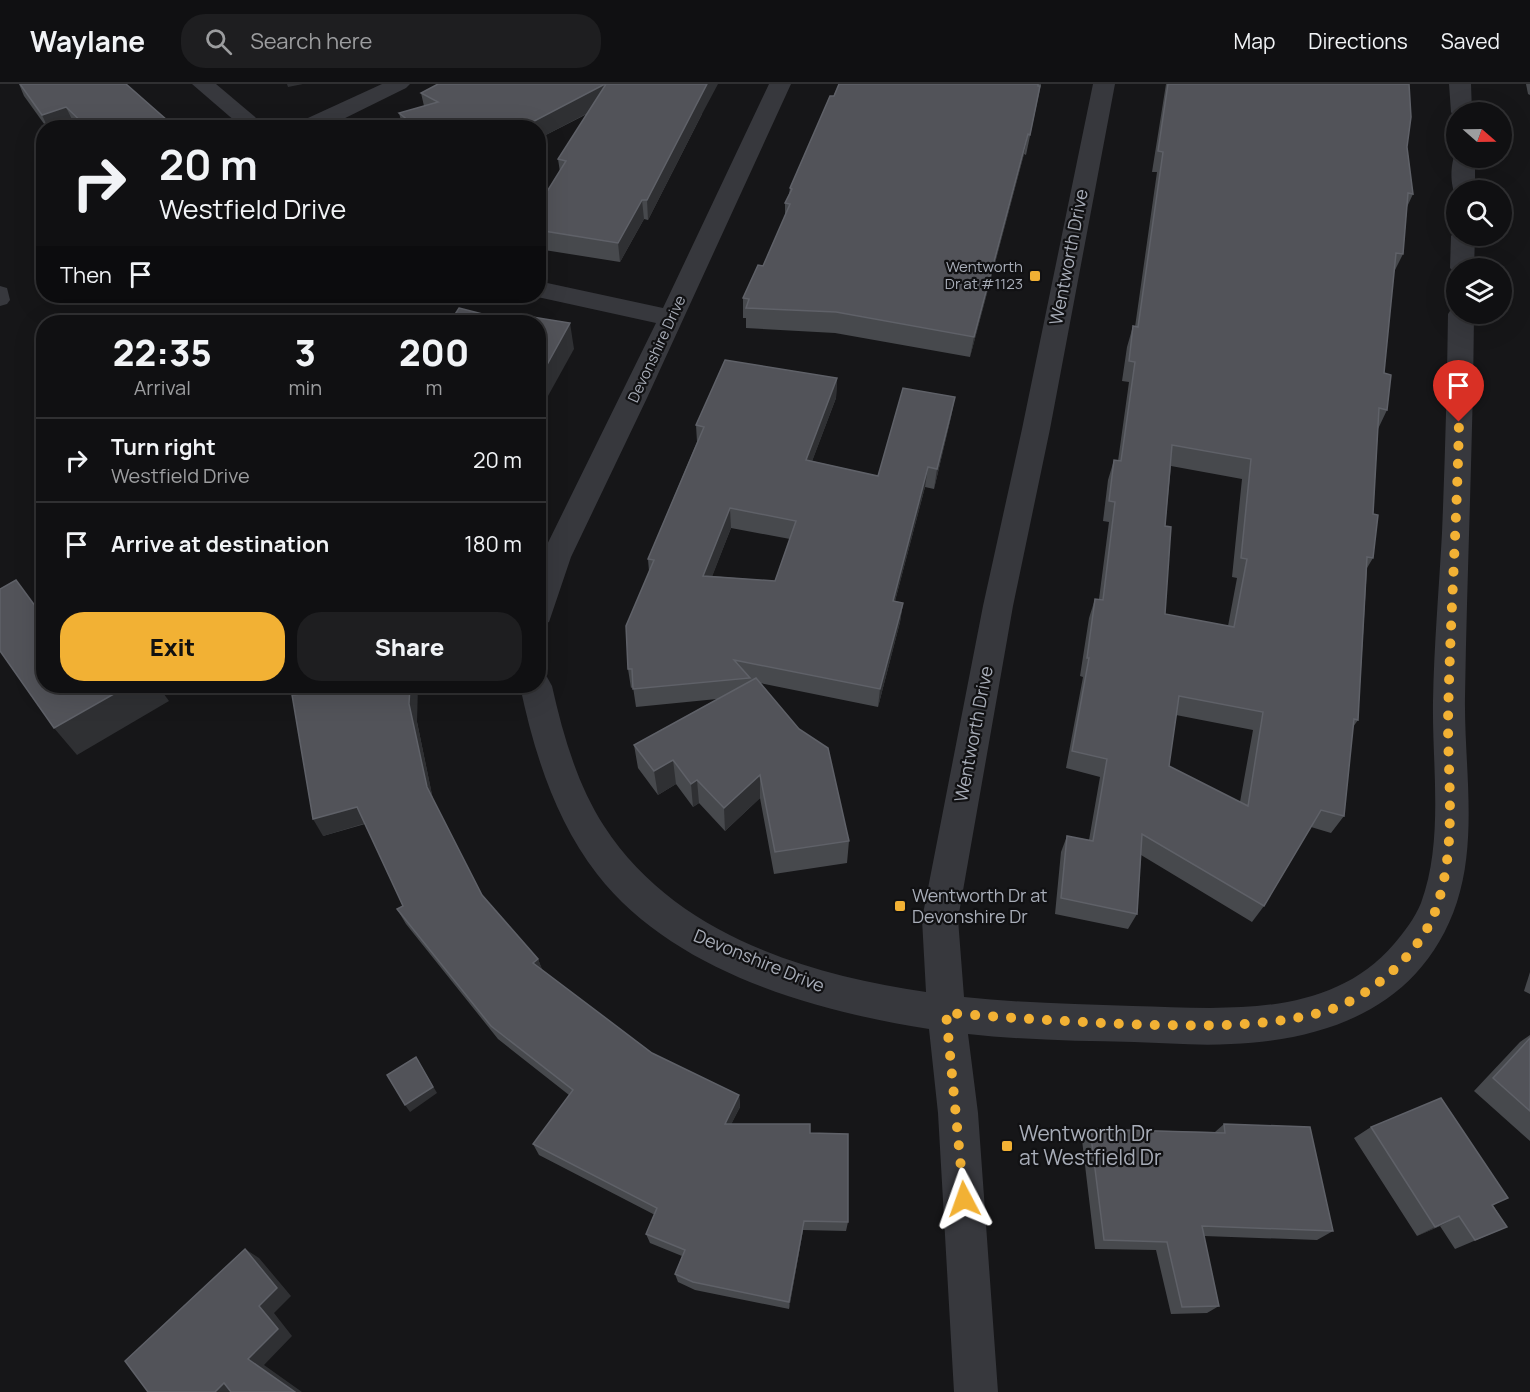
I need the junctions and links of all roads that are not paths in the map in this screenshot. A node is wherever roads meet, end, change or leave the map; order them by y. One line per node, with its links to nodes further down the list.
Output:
1 (203, 84): 7 (street)
2 (399, 84): 8 (street)
3 (780, 84): 12 (street, Devonshire Drive)
4 (1104, 84): 16 (street, Wentworth Drive)
5 (1460, 84): 6 (street)
6 (1461, 102)
7 (247, 120)
8 (323, 120)
9 (546, 291): 12 (street)
10 (0, 292): 11 (lane)
11 (0, 300)
12 (670, 318): 14 (street, Devonshire Drive)
13 (1461, 324): 16 (street, Devonshire Drive)
14 (546, 584)
15 (538, 693): 16 (street, Devonshire Drive)
16 (946, 1013): 17 (street, Wentworth Drive)
17 (976, 1392)

